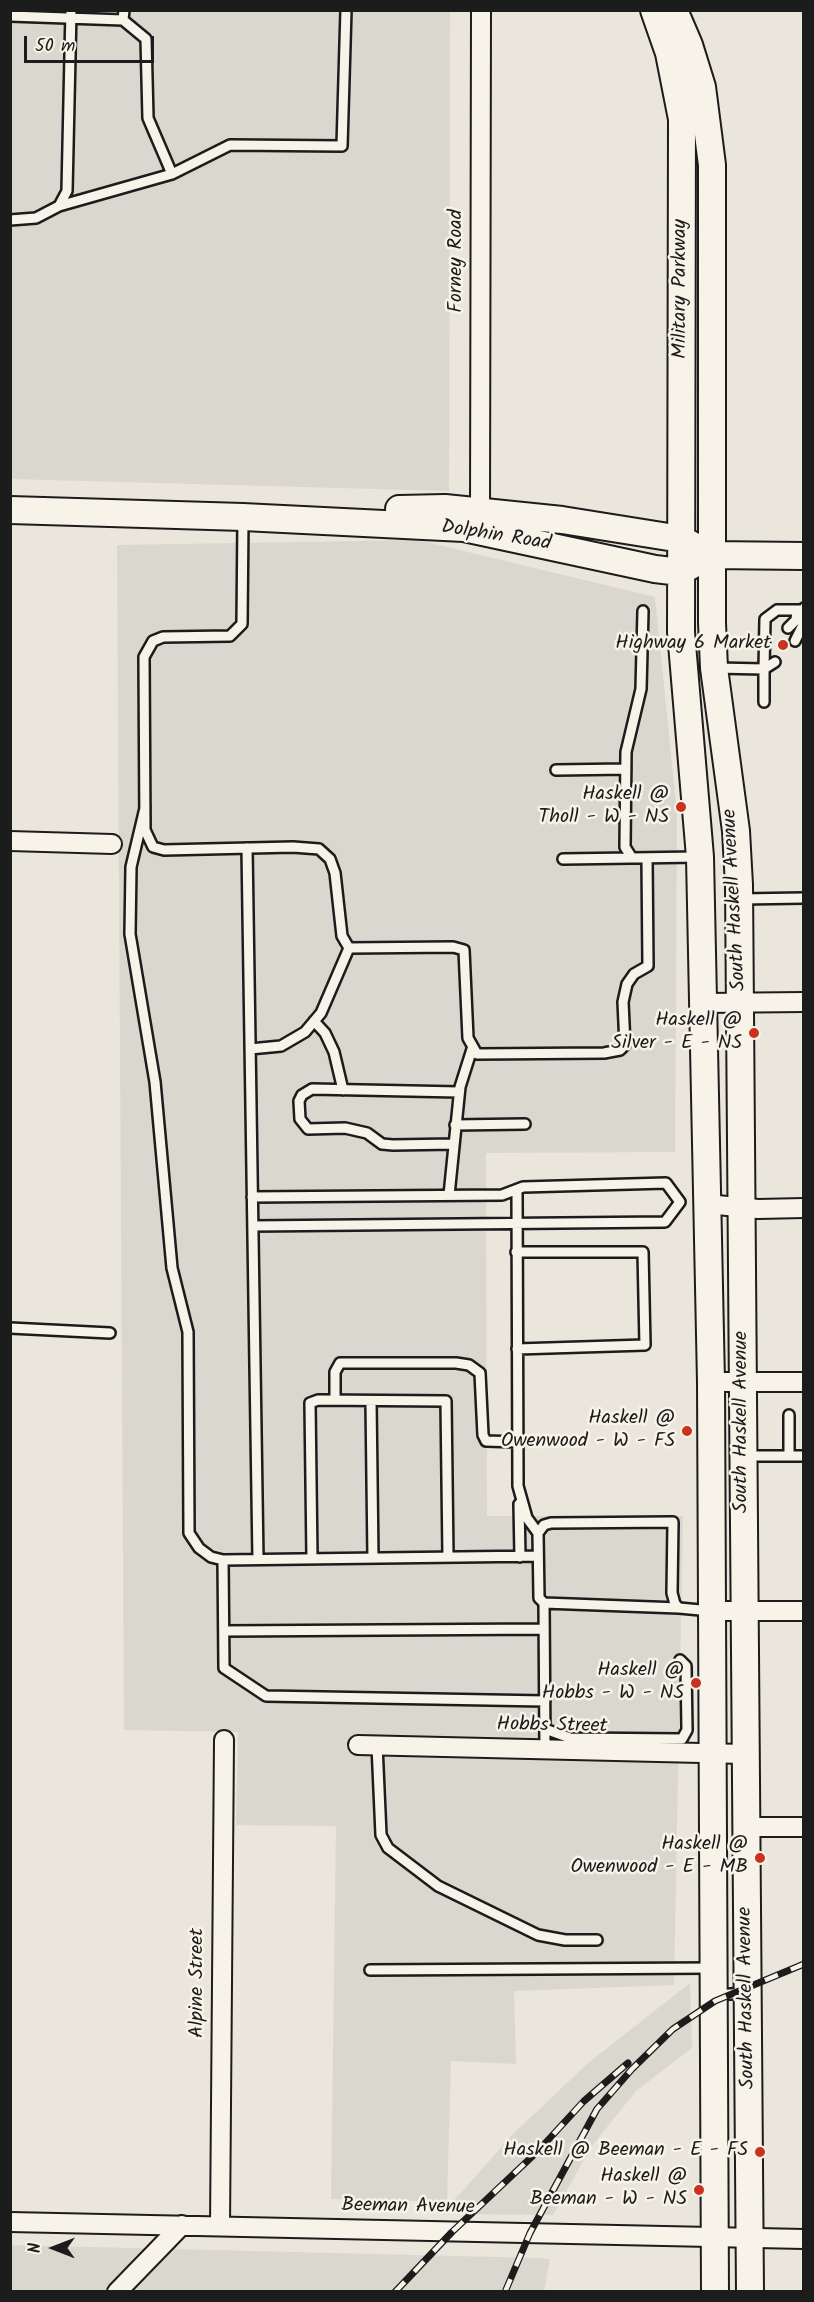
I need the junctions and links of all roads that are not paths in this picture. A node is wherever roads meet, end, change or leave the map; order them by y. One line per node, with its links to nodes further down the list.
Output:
1 (346, 10): 8 (lane)
2 (481, 10): 12 (street, Forney Road)
3 (654, 10): 15 (main road, Military Parkway)
4 (674, 10): 16 (main road, Military Parkway)
5 (71, 14): 6 (lane); 7 (lane); 9 (lane)
6 (124, 15): 8 (lane)
7 (10, 16)
8 (172, 174): 9 (lane)
9 (59, 206): 10 (lane)
10 (10, 220)
11 (10, 510): 13 (main road, Dolphin Road)
12 (480, 511): 14 (main road, Dolphin Road); 15 (main road, Dolphin Road)
13 (243, 517): 14 (main road, Dolphin Road); 29 (lane)
14 (275, 519): 18 (main road, Dolphin Road)
15 (681, 539): 16 (main road, Dolphin Road); 18 (main road, Military Parkway)
16 (710, 555): 17 (main road, Dolphin Road); 18 (main road); 24 (main road, South Haskell Avenue)
17 (804, 556)
18 (680, 572): 34 (main road, South Haskell Avenue)
19 (801, 610): 21 (lane); 22 (lane); 25 (lane)
20 (643, 611): 27 (lane)
21 (788, 628)
22 (795, 641)
23 (775, 662): 25 (lane)
24 (714, 668): 25 (lane); 33 (main road, South Haskell Avenue)
25 (764, 669): 26 (lane)
26 (764, 702)
27 (626, 769): 28 (lane); 35 (lane)
28 (556, 770)
29 (145, 808): 32 (lane); 82 (lane)
30 (10, 841): 31 (street)
31 (112, 844)
32 (247, 848): 40 (lane); 45 (lane)
33 (737, 856): 34 (main road); 39 (main road, South Haskell Avenue)
34 (700, 857): 36 (lane); 43 (main road, South Haskell Avenue)
35 (632, 858): 36 (lane); 37 (lane)
36 (647, 858): 46 (lane)
37 (563, 859)
38 (804, 898): 39 (lane)
39 (739, 899): 41 (main road, South Haskell Avenue)
40 (349, 948): 44 (lane); 46 (lane)
41 (741, 1002): 42 (street); 43 (street); 56 (main road, South Haskell Avenue)
42 (804, 1002)
43 (705, 1003): 55 (main road, South Haskell Avenue)
44 (314, 1021): 45 (lane); 47 (lane)
45 (250, 1049): 54 (lane)
46 (472, 1049): 48 (lane)
47 (344, 1090): 48 (lane); 51 (lane)
48 (459, 1092): 50 (lane)
49 (525, 1124): 50 (lane)
50 (455, 1125): 51 (lane)
51 (453, 1144): 53 (lane)
52 (517, 1190): 53 (lane); 55 (lane); 58 (lane)
53 (448, 1195): 54 (lane)
54 (252, 1197): 59 (lane)
55 (694, 1203): 56 (street); 58 (lane); 64 (main road, South Haskell Avenue)
56 (743, 1207): 57 (street); 65 (main road, South Haskell Avenue)
57 (804, 1208)
58 (516, 1224): 59 (lane); 60 (lane)
59 (253, 1227): 80 (lane)
60 (516, 1252): 63 (lane); 63 (lane)
61 (10, 1328): 62 (lane)
62 (110, 1333)
63 (517, 1348): 70 (lane)
64 (711, 1382): 65 (street); 85 (main road, South Haskell Avenue)
65 (743, 1382): 66 (street); 71 (main road, South Haskell Avenue)
66 (804, 1382)
67 (335, 1400): 68 (lane); 70 (lane); 81 (lane)
68 (371, 1401): 77 (lane); 79 (lane)
69 (789, 1416): 72 (lane)
70 (518, 1442): 74 (lane)
71 (743, 1456): 72 (lane); 87 (main road, South Haskell Avenue)
72 (789, 1456): 73 (lane)
73 (804, 1456)
74 (518, 1486): 75 (lane); 78 (lane)
75 (538, 1533): 76 (lane); 84 (lane)
76 (538, 1556): 78 (lane); 83 (lane)
77 (448, 1557): 78 (lane); 79 (lane)
78 (520, 1557)
79 (373, 1558): 81 (lane)
80 (258, 1559): 81 (lane); 82 (lane)
81 (312, 1559)
82 (223, 1560): 89 (lane)
83 (544, 1603): 84 (lane); 88 (lane)
84 (679, 1608): 85 (lane)
85 (714, 1611): 87 (street); 97 (main road, South Haskell Avenue)
86 (804, 1611): 87 (street)
87 (743, 1612): 98 (main road, South Haskell Avenue)
88 (544, 1629): 89 (lane); 91 (lane)
89 (224, 1631): 91 (lane)
90 (680, 1660): 92 (lane)
91 (545, 1701): 92 (lane)
92 (545, 1729): 96 (lane)
93 (224, 1740): 109 (street, Alpine Street)
94 (358, 1745): 95 (street, Hobbs Street)
95 (377, 1745): 96 (street, Hobbs Street); 102 (lane)
96 (545, 1749): 97 (street, Hobbs Street)
97 (713, 1753): 98 (street, Hobbs Street); 99 (main road, South Haskell Avenue)
98 (744, 1754): 100 (main road, South Haskell Avenue)
99 (714, 1827): 100 (main road); 103 (main road, South Haskell Avenue)
100 (746, 1827): 101 (street); 105 (main road, South Haskell Avenue)
101 (804, 1827)
102 (597, 1940)
103 (715, 1968): 104 (lane); 106 (main road, South Haskell Avenue)
104 (370, 1970)
105 (748, 1993): 106 (lane); 111 (main road, South Haskell Avenue)
106 (715, 1995): 110 (main road, South Haskell Avenue)
107 (10, 2222): 108 (street, Beeman Avenue)
108 (182, 2225): 109 (street, Beeman Avenue); 113 (street)
109 (220, 2226): 110 (street, Beeman Avenue)
110 (715, 2237): 111 (street, Beeman Avenue); 114 (main road, South Haskell Avenue)
111 (749, 2238): 112 (street, Beeman Avenue); 115 (main road, South Haskell Avenue)
112 (804, 2239)
113 (117, 2292)
114 (715, 2292)
115 (750, 2292)

